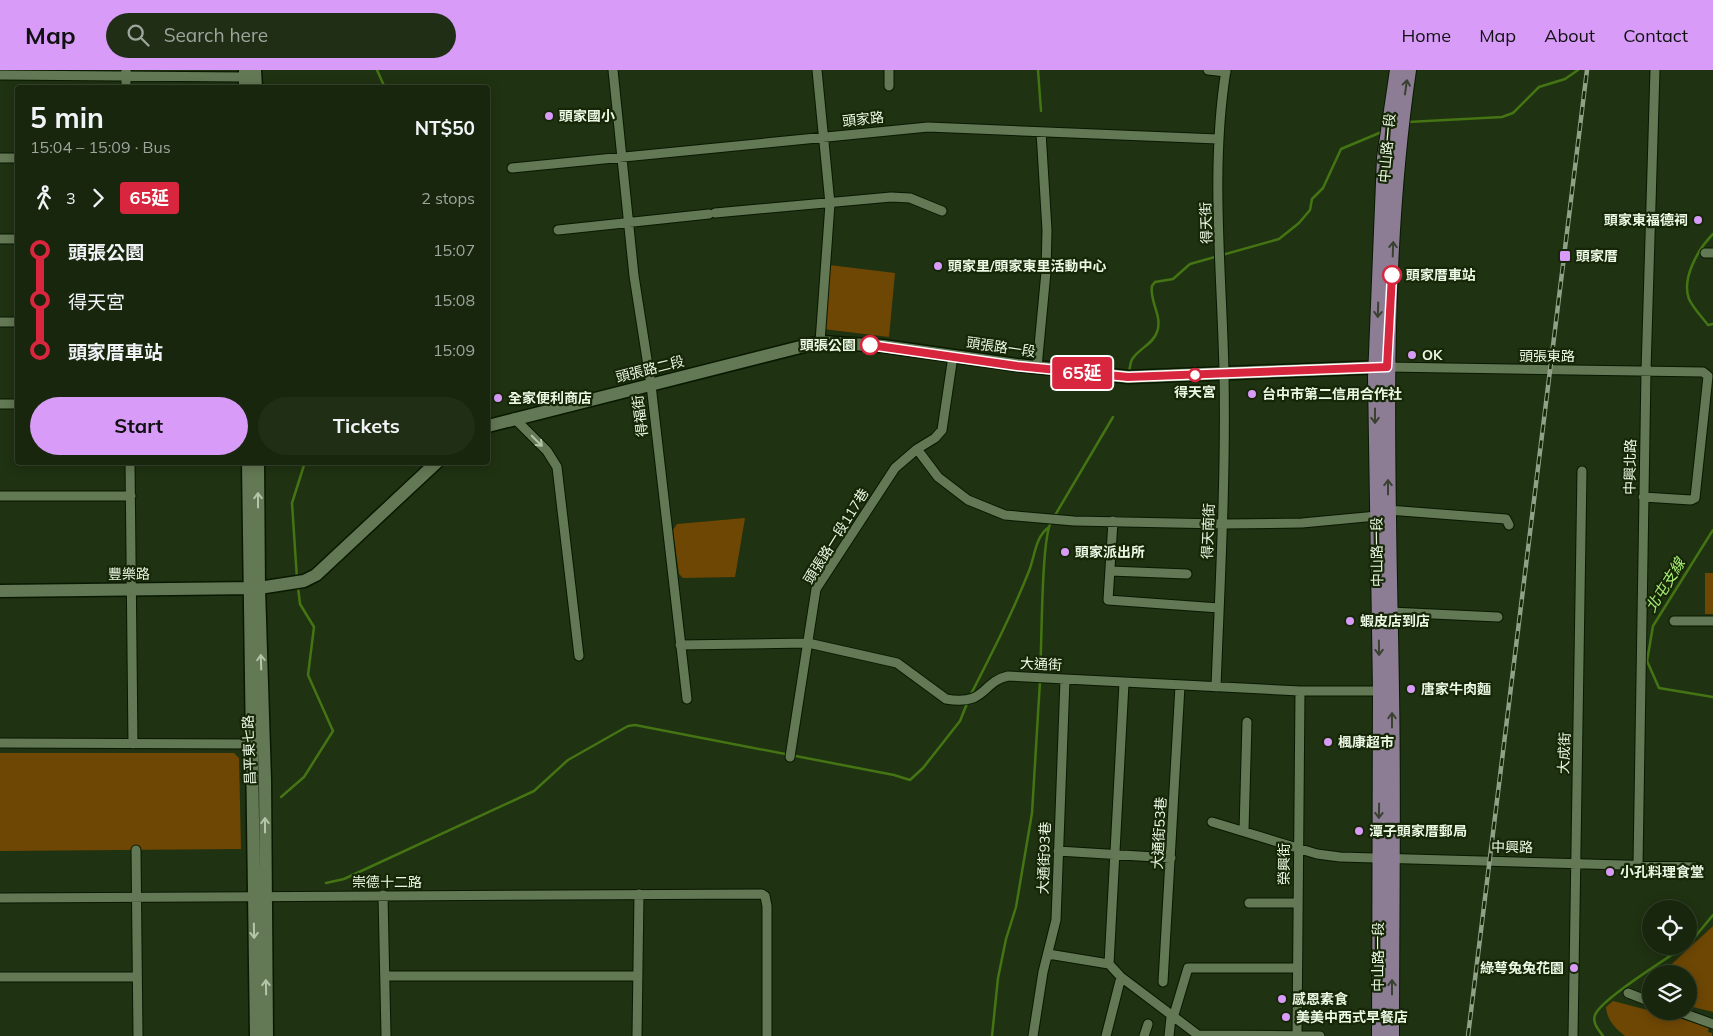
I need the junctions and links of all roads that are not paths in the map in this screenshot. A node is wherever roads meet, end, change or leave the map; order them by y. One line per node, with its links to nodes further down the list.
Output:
1 (613, 70): 16 (street, 得福街)
2 (817, 70): 14 (street)
3 (889, 70): 12 (street)
4 (1208, 70): 8 (street)
5 (1397, 70): 31 (main road, 中山路一段, one-way to 31)
6 (1409, 70): 31 (main road, 中山路一段, one-way to 6)
7 (1655, 70): 32 (street, 中興北路)
8 (1226, 71): 15 (street, 得天街)
9 (126, 73): 10 (street); 11 (street)
10 (0, 75)
11 (248, 76)
12 (889, 86)
13 (1041, 132): 14 (street, 頭家路); 15 (street, 頭家路); 30 (street)
14 (825, 137): 16 (street, 頭家路); 20 (street)
15 (1218, 139): 33 (street, 得天街)
16 (622, 156): 19 (street, 頭家路); 22 (street, 得福街)
17 (0, 158): 18 (street)
18 (15, 158)
19 (512, 168)
20 (830, 204): 21 (street); 22 (street); 28 (street)
21 (942, 211)
22 (628, 222): 23 (street); 34 (street, 得福街)
23 (558, 230)
24 (0, 239): 25 (street)
25 (15, 239)
26 (0, 322): 27 (street)
27 (15, 322)
28 (820, 342): 29 (street, 頭張路一段); 34 (street, 頭張路二段)
29 (953, 356): 30 (street, 頭張路一段); 39 (street, 頭張路一段117巷)
30 (1036, 367): 33 (street, 頭張路一段)
31 (1382, 367): 32 (street, 頭張東路); 33 (street, 頭張路一段); 48 (main road, 中山路一段)
32 (1646, 371): 47 (street, 中興北路); 47 (street, 頭張東路)
33 (1224, 375): 50 (street, 得天南街)
34 (650, 385): 37 (street, 頭張路二段); 63 (street, 得福街)
35 (0, 404): 36 (street)
36 (15, 404)
37 (514, 418): 38 (street, 頭張路二段); 64 (street, one-way to 64)
38 (490, 425)
39 (917, 449): 49 (street); 62 (street, 頭張路一段117巷)
40 (130, 465): 46 (street)
41 (248, 465): 54 (street, 昌平東七路)
42 (258, 465): 54 (street, 昌平東七路, one-way to 42)
43 (434, 465): 54 (street)
44 (1582, 470): 86 (street, 大成街)
45 (0, 496): 46 (street)
46 (131, 496): 55 (street)
47 (1643, 497): 87 (street, 中興北路)
48 (1382, 513): 50 (street); 51 (street); 58 (main road, 中山路一段); 70 (main road, 中山路一段, one-way to 70)
49 (1114, 521): 50 (street); 52 (street)
50 (1223, 524): 57 (street, 得天南街)
51 (1509, 525)
52 (1110, 571): 53 (street); 57 (street)
53 (1187, 574)
54 (254, 588): 55 (street, 豐樂路); 75 (street, 昌平東七路); 91 (street, 昌平東七路, one-way to 54)
55 (132, 589): 56 (street, 豐樂路); 74 (street)
56 (0, 591)
57 (1219, 608): 68 (street, 得天南街)
58 (1390, 612): 59 (street); 70 (main road, 中山路一段)
59 (1498, 617)
60 (1674, 621): 61 (street)
61 (1713, 621)
62 (808, 643): 63 (street, 大通街); 65 (street, 大通街); 76 (street, 頭張路一段117巷)
63 (680, 645): 71 (street, 得福街)
64 (579, 656)
65 (1065, 680): 66 (street, 大通街); 81 (street, 大通街93巷)
66 (1124, 683): 67 (street, 大通街); 82 (street)
67 (1180, 686): 68 (street, 大通街); 83 (street, 大通街53巷)
68 (1216, 687): 69 (street, 大通街)
69 (1300, 691): 70 (street, 大通街); 79 (street, 榮興街)
70 (1386, 691): 84 (main road, 中山路一段, one-way to 84); 85 (main road, 中山路一段, one-way to 70)
71 (687, 700)
72 (1247, 722): 78 (street)
73 (0, 743): 74 (street)
74 (133, 744): 75 (street)
75 (251, 744): 91 (street, 昌平東七路)
76 (790, 757)
77 (1212, 822): 78 (street, 中興路)
78 (1244, 831): 79 (street, 中興路)
79 (1298, 848): 84 (street, 中興路); 95 (street, 榮興街)
80 (136, 850): 93 (street)
81 (1058, 851): 82 (street); 96 (street, 大通街93巷)
82 (1115, 855): 83 (street); 97 (street)
83 (1171, 858): 104 (street, 大通街53巷)
84 (1378, 859): 85 (street, 中興路); 124 (main road, 中山路一段)
85 (1392, 859): 86 (street, 中興路); 125 (main road, 中山路一段, one-way to 85)
86 (1575, 862): 87 (street, 中興路); 126 (street, 大成街)
87 (1638, 865): 88 (street, 中興路)
88 (1696, 867)
89 (639, 894): 90 (street, 崇德十二路); 100 (street); 117 (street, 崇德十二路)
90 (383, 895): 91 (street, 崇德十二路); 99 (street)
91 (259, 897): 93 (street, 崇德十二路); 113 (street, 昌平東七路, one-way to 113); 114 (street, 昌平東七路, one-way to 91)
92 (0, 898): 93 (street, 崇德十二路)
93 (135, 898): 102 (street)
94 (1249, 903): 95 (street)
95 (1297, 903): 98 (street, 榮興街)
96 (1048, 954): 97 (street); 118 (street, 大通街93巷)
97 (1109, 964): 103 (street)
98 (1297, 968): 107 (street); 122 (street, 榮興街)
99 (385, 976): 100 (street); 115 (street)
100 (638, 976): 116 (street)
101 (0, 977): 102 (street)
102 (137, 977): 112 (street)
103 (1121, 977): 107 (street); 119 (street)
104 (1163, 982)
105 (1628, 993): 106 (street)
106 (1642, 998)
107 (1172, 1017): 111 (street); 121 (street)
108 (1697, 1018): 110 (street)
109 (1148, 1024): 120 (street)
110 (1713, 1024)
111 (1211, 1035): 122 (street)
112 (138, 1036)
113 (256, 1036)
114 (267, 1036)
115 (386, 1036)
116 (637, 1036)
117 (767, 1036)
118 (1033, 1036)
119 (1106, 1036)
120 (1144, 1036)
121 (1169, 1036)
122 (1297, 1036): 123 (street)
123 (1320, 1036)
124 (1379, 1036)
125 (1392, 1036)
126 (1574, 1036)

